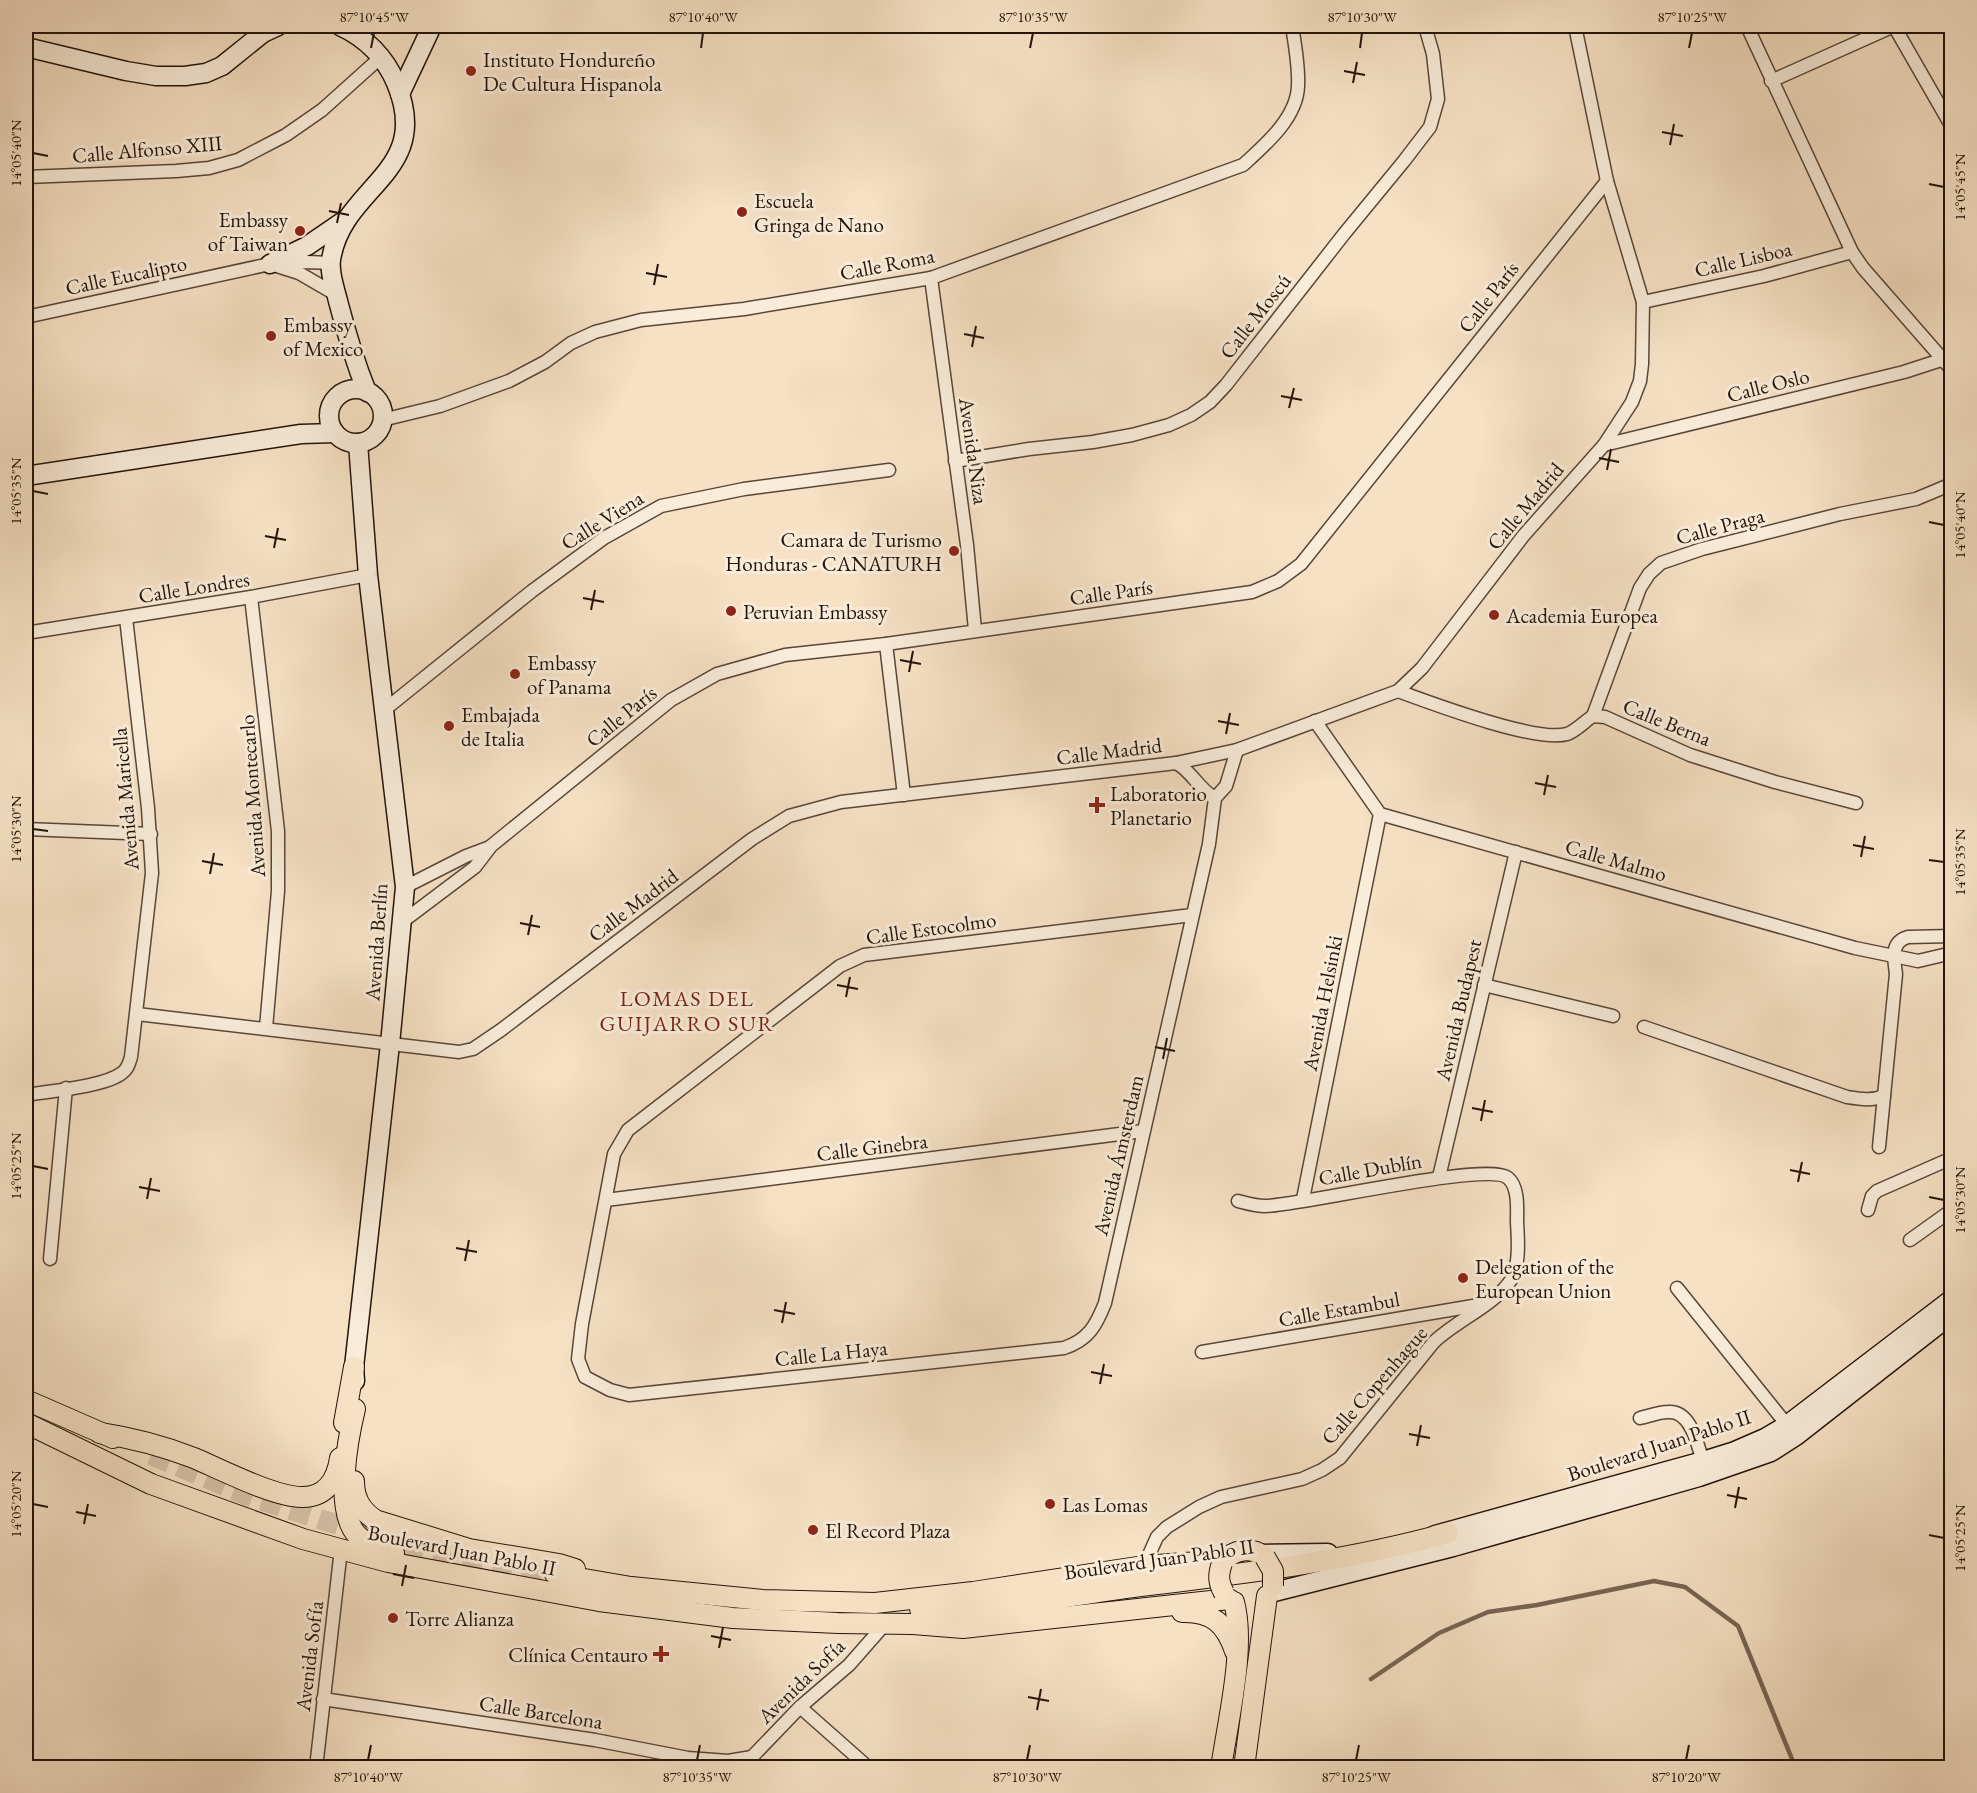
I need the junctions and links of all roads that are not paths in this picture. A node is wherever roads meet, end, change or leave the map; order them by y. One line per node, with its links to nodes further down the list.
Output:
1 (278, 26): 9 (street)
2 (340, 26): 10 (street)
3 (432, 26): 12 (street)
4 (1292, 26): 20 (street, Calle Roma)
5 (1425, 26): 33 (street, Calle Moscú)
6 (1575, 26): 15 (street, Calle Madrid)
7 (1747, 26): 11 (street)
8 (1894, 26): 11 (street); 13 (street)
9 (26, 47)
10 (381, 57): 12 (street); 14 (street, Calle Alfonso XIII)
11 (1771, 81): 17 (street)
12 (400, 94): 16 (street)
13 (1952, 127)
14 (26, 177)
15 (1607, 181): 22 (street, Calle Madrid); 40 (street, Calle París)
16 (349, 217): 18 (street); 19 (street)
17 (1852, 252): 22 (street, Calle Lisboa); 25 (street)
18 (331, 263): 19 (street, Calle Eucalipto); 21 (street)
19 (270, 264): 21 (street, Calle Eucalipto); 23 (street, Calle Eucalipto)
20 (931, 278): 29 (street, Calle Roma); 33 (street, Avenida Niza)
21 (337, 295): 24 (street)
22 (1643, 302): 32 (street, Calle Madrid)
23 (26, 317)
24 (351, 351): 27 (street); 28 (street)
25 (1941, 360): 26 (street); 32 (street, Calle Oslo)
26 (1952, 370)
27 (367, 392): 28 (street); 29 (street)
28 (342, 393): 30 (street)
29 (382, 420): 31 (street)
30 (332, 425): 31 (street); 35 (street)
31 (358, 443): 37 (street, Avenida Berlín)
32 (1604, 445): 43 (street, Calle Madrid)
33 (956, 461): 40 (street, Avenida Niza)
34 (889, 470): 44 (street, Calle Viena)
35 (26, 476)
36 (1952, 480): 45 (street, Calle Praga)
37 (368, 575): 38 (street, Calle Londres); 44 (street, Avenida Berlín)
38 (251, 597): 39 (street, Calle Londres); 67 (street, Avenida Montecarlo)
39 (126, 618): 41 (street, Calle Londres); 54 (street, Avenida Maricella)
40 (975, 630): 42 (street, Calle París)
41 (26, 633)
42 (886, 644): 49 (street); 55 (street, Calle París)
43 (1398, 691): 45 (street, Calle Berna); 46 (street, Calle Madrid)
44 (383, 711): 57 (street, Avenida Berlín)
45 (1593, 716): 51 (street, Calle Berna)
46 (1315, 721): 47 (street, Calle Madrid); 52 (street)
47 (1237, 750): 48 (street, Calle Madrid); 50 (street, Avenida Ámsterdam)
48 (1176, 763): 49 (street, Calle Madrid); 50 (street)
49 (904, 795): 68 (street, Calle Madrid)
50 (1215, 798): 58 (street, Avenida Ámsterdam)
51 (1856, 803)
52 (1380, 814): 56 (street, Calle Malmo); 77 (street, Avenida Helsinki)
53 (26, 829): 54 (street)
54 (151, 834): 64 (street, Avenida Maricella)
55 (491, 846): 57 (street, Calle París); 59 (street, Calle París)
56 (1516, 852): 62 (street, Calle Malmo); 63 (street, Avenida Budapest)
57 (405, 887): 59 (street, Avenida Berlín)
58 (1192, 915): 72 (street, Avenida Ámsterdam); 78 (street, Calle Estocolmo)
59 (402, 922): 68 (street, Avenida Berlín)
60 (1952, 936): 62 (street)
61 (1952, 953): 62 (street, Calle Malmo)
62 (1893, 955): 71 (street)
63 (1484, 985): 65 (street); 75 (street, Avenida Budapest)
64 (137, 1014): 67 (street, Calle Madrid); 69 (street, Avenida Maricella)
65 (1613, 1016)
66 (1644, 1027): 71 (street)
67 (266, 1028): 68 (street, Calle Madrid)
68 (390, 1044): 90 (street, Avenida Berlín)
69 (66, 1088): 70 (street, Avenida Maricella); 83 (street)
70 (26, 1095)
71 (1884, 1096): 73 (street)
72 (1143, 1131): 78 (street, Calle Ginebra); 88 (street, Avenida Ámsterdam)
73 (1879, 1147)
74 (1952, 1158): 80 (street)
75 (1439, 1177): 76 (street, Calle Dublín); 77 (street, Calle Dublín)
76 (1509, 1178): 86 (street, Calle Copenhague)
77 (1303, 1199): 79 (street, Calle Dublín)
78 (606, 1200): 91 (street, Calle Estocolmo)
79 (1238, 1201)
80 (1868, 1210)
81 (1952, 1210): 82 (street)
82 (1910, 1240)
83 (50, 1259)
84 (1677, 1288): 96 (street)
85 (1952, 1299): 96 (street, Boulevard Juan Pablo II)
86 (1484, 1305): 89 (street, Calle Estambul); 104 (street, Calle Copenhague)
87 (1952, 1314): 100 (street, Boulevard Juan Pablo II)
88 (1083, 1339): 91 (street, Calle La Haya)
89 (1202, 1352)
90 (354, 1367): 93 (street, Avenida Berlín); 97 (main road)
91 (585, 1377)
92 (26, 1400): 97 (main road)
93 (355, 1408): 106 (main road); 111 (main road)
94 (1640, 1418): 99 (street)
95 (26, 1423): 101 (main road, Boulevard Juan Pablo II)
96 (1787, 1425): 99 (street, Boulevard Juan Pablo II)
97 (100, 1433): 98 (main road)
98 (151, 1455)
99 (1703, 1461): 100 (street, Boulevard Juan Pablo II)
100 (1450, 1540): 102 (street, Boulevard Juan Pablo II); 107 (street, Boulevard Juan Pablo II); 109 (main road, Boulevard Juan Pablo II); 113 (main road, Boulevard Juan Pablo II)
101 (340, 1549): 111 (main road, Boulevard Juan Pablo II); 115 (street, Avenida Sofía)
102 (1263, 1556): 103 (main road); 107 (main road, bridge)
103 (1223, 1562): 104 (main road, Boulevard Juan Pablo II); 108 (main road, bridge)
104 (1144, 1566): 109 (main road, Boulevard Juan Pablo II)
105 (555, 1574): 106 (main road, Boulevard Juan Pablo II)
106 (632, 1587): 109 (main road, Boulevard Juan Pablo II)
107 (1270, 1592): 108 (main road); 121 (main road)
108 (1229, 1598): 110 (main road, Boulevard Juan Pablo II); 114 (main road)
109 (875, 1604)
110 (1096, 1612): 113 (main road, Boulevard Juan Pablo II); 114 (main road)
111 (693, 1613): 112 (main road, Boulevard Juan Pablo II)
112 (885, 1624): 113 (main road, Boulevard Juan Pablo II); 116 (street, Avenida Sofía)
113 (913, 1624)
114 (1237, 1658): 120 (main road)
115 (323, 1699): 117 (street, Calle Barcelona); 118 (street, Avenida Sofía)
116 (800, 1707): 117 (street, Avenida Sofía); 119 (street)
117 (749, 1762)
118 (316, 1767)
119 (868, 1767)
120 (1221, 1767)
121 (1244, 1767)

